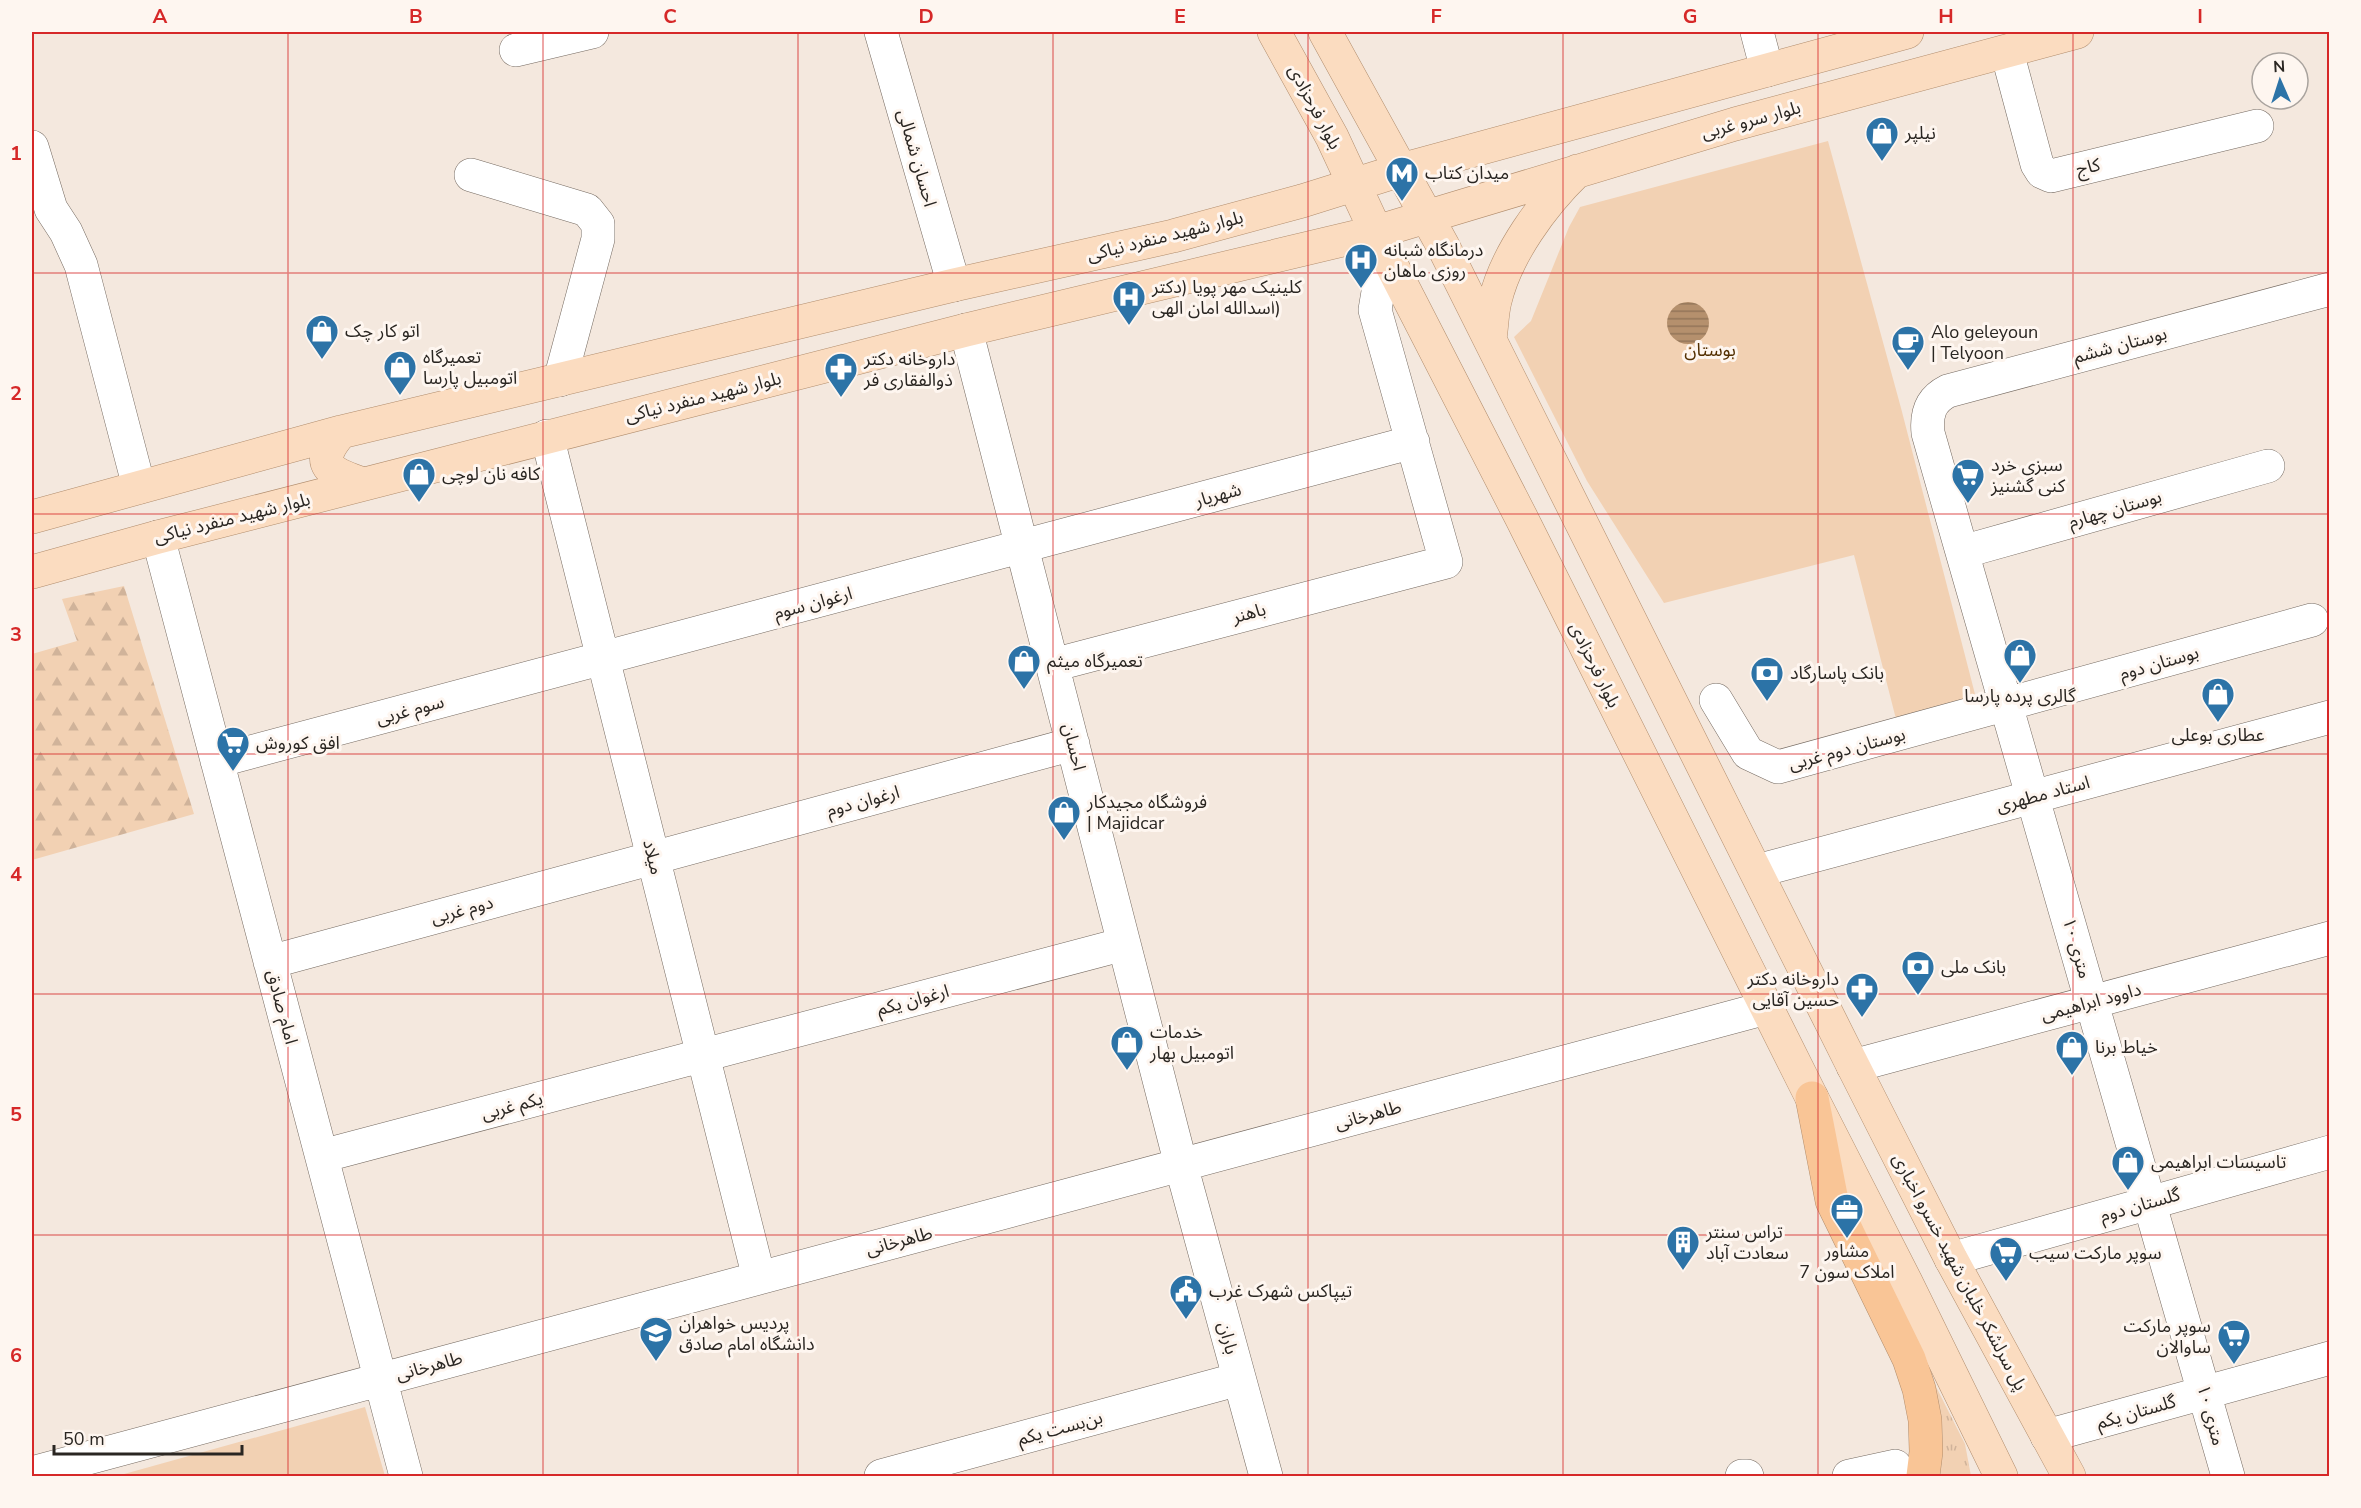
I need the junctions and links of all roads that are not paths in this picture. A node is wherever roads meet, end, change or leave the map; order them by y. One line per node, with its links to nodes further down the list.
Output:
1 (592, 32): 9 (street)
2 (881, 32): 21 (street, احسان شمالی)
3 (1319, 32): 8 (main road)
4 (1325, 32): 14 (main road)
5 (1757, 32): 11 (street)
6 (1907, 32): 11 (main road)
7 (2077, 32): 10 (main road, بلوار سرو غربی)
8 (1275, 34): 17 (main road, بلوار فرحزادی)
9 (516, 51)
10 (2007, 52): 12 (street, کاج); 15 (main road, بلوار سرو غربی)
11 (1767, 70): 14 (main road)
12 (2257, 126)
13 (32, 147): 32 (street)
14 (1401, 170): 17 (main road, بلوار شهید منفرد نیاکی); 18 (main road)
15 (1577, 171): 18 (main road, بلوار سرو غربی); 24 (main road)
16 (471, 175): 25 (street)
17 (1353, 185): 19 (main road, بلوار فرحزادی); 21 (main road, بلوار شهید منفرد نیاکی)
18 (1427, 216): 19 (main road, بلوار سرو غربی); 24 (main road)
19 (1376, 232): 20 (main road, بلوار فرحزادی); 23 (main road, بلوار شهید منفرد نیاکی)
20 (1391, 264): 29 (street); 34 (main road, بلوار فرحزادی)
21 (954, 285): 25 (main road, بلوار شهید منفرد نیاکی)
22 (2330, 289): 26 (street, بوستان ششم)
23 (966, 330): 28 (main road, بلوار شهید منفرد نیاکی); 37 (street, احسان)
24 (1490, 339): 33 (main road)
25 (560, 380): 27 (main road, بلوار شهید منفرد نیاکی)
26 (1926, 420): 38 (street, ۱۰ متری)
27 (341, 432): 31 (main road); 32 (main road, بلوار شهید منفرد نیاکی)
28 (547, 436): 31 (main road, بلوار شهید منفرد نیاکی); 41 (street, میلاد)
29 (1413, 442): 37 (street, شهریار); 42 (street, باهنر)
30 (2268, 466): 38 (street, بوستان چهارم)
31 (363, 484): 36 (main road, بلوار شهید منفرد نیاکی)
32 (139, 487): 35 (main road, بلوار شهید منفرد نیاکی)
33 (1568, 495): 34 (main road); 50 (main road)
34 (1521, 517): 55 (main road, بلوار فرحزادی)
35 (32, 518)
36 (158, 537): 39 (main road, بلوار شهید منفرد نیاکی); 47 (street, امام صادق)
37 (1023, 548): 41 (street, ارغوان سوم); 42 (street, احسان)
38 (1962, 552): 44 (street, ۱۰ متری)
39 (32, 572)
40 (2312, 620): 44 (street, بوستان دوم)
41 (602, 659): 47 (street, سوم غربی); 49 (street, میلاد)
42 (1053, 664): 46 (street, احسان)
43 (1716, 700): 44 (street, بوستان دوم غربی)
44 (2007, 706): 48 (street, ۱۰ متری)
45 (2330, 717): 48 (street, استاد مطهری)
46 (1073, 744): 49 (street, ارغوان دوم); 52 (street, احسان)
47 (217, 761): 53 (street, امام صادق)
48 (2033, 796): 50 (street, استاد مطهری); 54 (street, ۱۰ متری)
49 (653, 858): 53 (street, دوم غربی); 56 (street, میلاد)
50 (1757, 871): 57 (main road)
51 (2330, 938): 54 (street, داوود ابراهیمی)
52 (1124, 944): 56 (street, ارغوان یکم); 61 (street, احسان)
53 (270, 962): 60 (street, امام صادق)
54 (2092, 1002): 57 (street, داوود ابراهیمی); 62 (street, ۱۰ متری)
55 (1766, 1008): 58 (main road, بلوار فرحزادی); 61 (street, طاهرخانی)
56 (703, 1056): 60 (street, یکم غربی); 64 (street, میلاد)
57 (1853, 1066): 63 (main road, پل سرلشکر خلبان شهید خسرو اخباری)
58 (1812, 1098): 71 (highway); 76 (main road)
59 (2330, 1152): 62 (street, گلستان دوم)
60 (322, 1156): 67 (street, امام صادق)
61 (1181, 1165): 64 (street, طاهرخانی); 66 (street, باران)
62 (2150, 1203): 63 (street, گلستان دوم); 68 (street, ۱۰ متری)
63 (1951, 1259): 69 (main road, پل سرلشکر خلبان شهید خسرو اخباری)
64 (759, 1278): 67 (street, طاهرخانی)
65 (2330, 1358): 68 (street, گلستان یکم)
66 (1239, 1379): 73 (street, بن‌بست یکم); 74 (street, باران)
67 (380, 1380): 70 (street, طاهرخانی); 72 (street, امام صادق)
68 (2205, 1393): 69 (street, گلستان یکم); 78 (street, ۱۰ متری)
69 (2047, 1436): 77 (main road, پل سرلشکر خلبان شهید خسرو اخباری)
70 (32, 1473)
71 (1904, 1473): 75 (street)
72 (406, 1476)
73 (881, 1476)
74 (1266, 1476)
75 (1849, 1476)
76 (2001, 1476)
77 (2069, 1476)
78 (2228, 1476)

